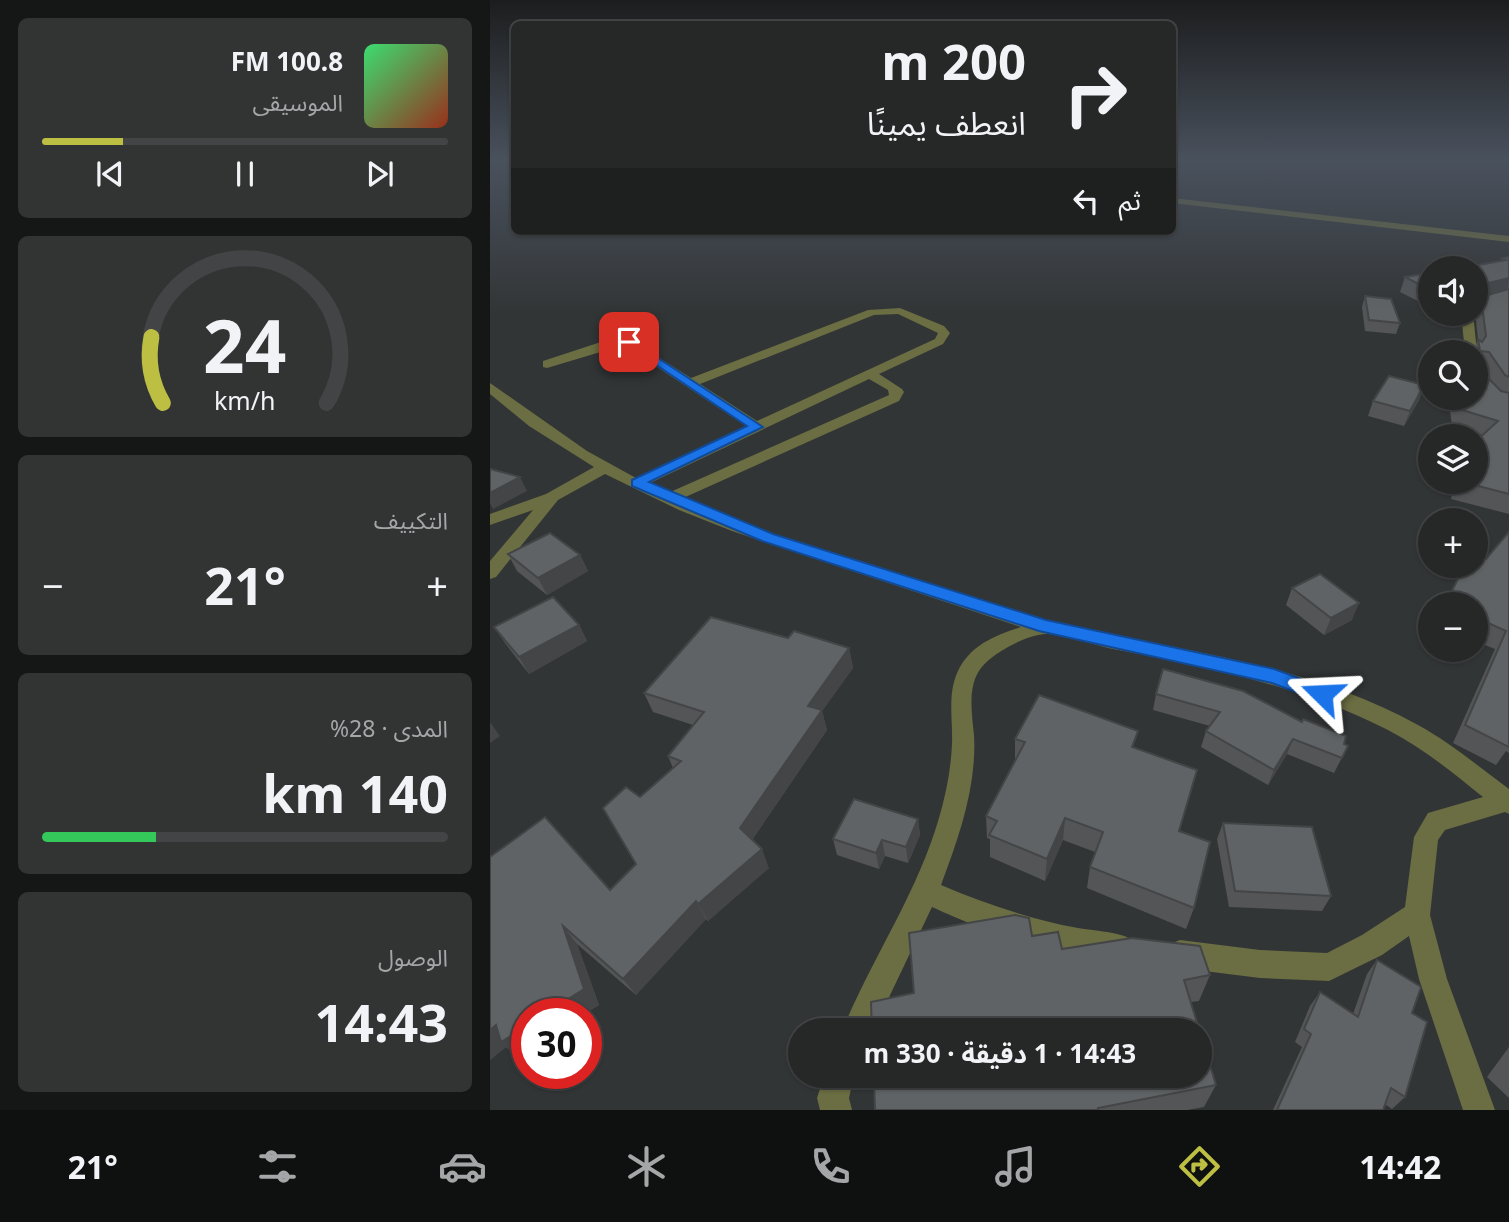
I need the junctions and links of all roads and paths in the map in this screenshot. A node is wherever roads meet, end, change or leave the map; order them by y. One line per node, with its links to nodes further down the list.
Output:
1 (1265, 211): 2 (street)
2 (1509, 239)
3 (547, 364): 5 (street)
4 (869, 374): 5 (street); 9 (street); 13 (street)
5 (690, 383): 9 (street)
6 (490, 387): 10 (street)
7 (1488, 390): 8 (street)
8 (1509, 407)
9 (756, 427): 11 (street)
10 (606, 467): 11 (street); 12 (street)
11 (637, 483): 13 (street)
12 (552, 497): 14 (street); 15 (street)
13 (670, 498): 16 (street)
14 (490, 520)
15 (490, 573)
16 (1045, 626): 17 (street); 18 (street)
17 (1508, 802): 19 (street)
18 (926, 891): 19 (street); 20 (street)
19 (1417, 915): 23 (street)
20 (864, 1018)
21 (836, 1088): 22 (street)
22 (836, 1110)
23 (1479, 1110)

